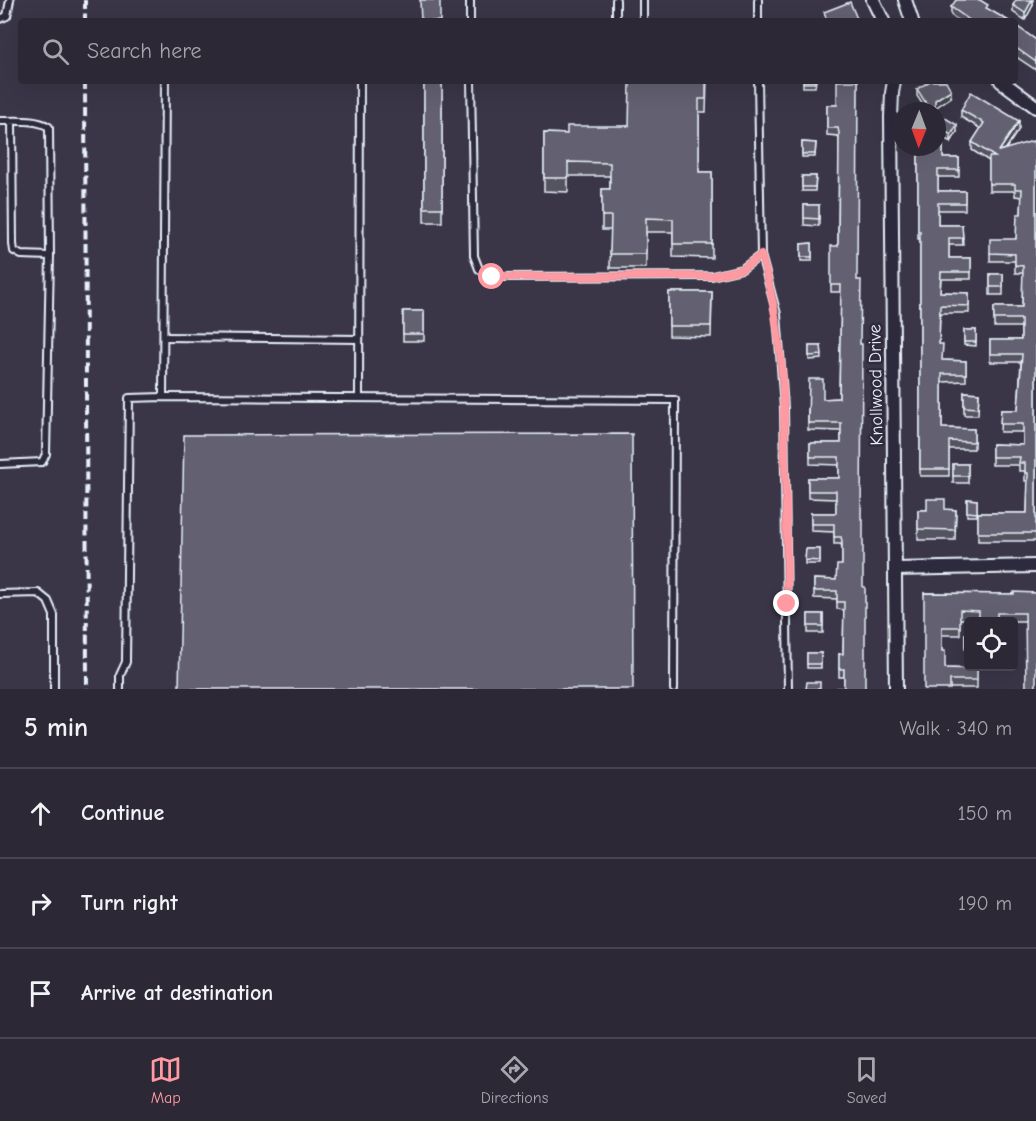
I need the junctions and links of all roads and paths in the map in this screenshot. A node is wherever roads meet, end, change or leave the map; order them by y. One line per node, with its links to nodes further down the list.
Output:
1 (10, 0): 14 (lane)
2 (470, 0): 8 (lane)
3 (616, 0): 9 (lane)
4 (643, 0): 10 (lane)
5 (758, 0): 11 (lane)
6 (873, 0): 12 (street)
7 (905, 0): 13 (street)
8 (470, 18)
9 (616, 18)
10 (643, 18)
11 (758, 18)
12 (882, 18)
13 (911, 18)
14 (0, 19)
15 (165, 84): 26 (lane)
16 (360, 84): 27 (lane)
17 (471, 84): 24 (lane)
18 (758, 84): 24 (lane)
19 (894, 84): 32 (street, Knollwood Drive)
20 (1005, 84): 21 (street)
21 (1036, 107)
22 (12, 121): 23 (lane); 25 (lane); 25 (lane)
23 (0, 122)
24 (761, 255): 37 (lane)
25 (50, 256): 30 (lane)
26 (164, 337): 27 (lane); 28 (lane)
27 (358, 339): 29 (lane)
28 (163, 397): 29 (lane); 35 (lane)
29 (359, 398): 36 (lane)
30 (0, 464)
31 (1036, 566): 32 (street)
32 (895, 569): 38 (street, Knollwood Drive)
33 (0, 594): 34 (lane)
34 (54, 689)
35 (120, 689)
36 (674, 689)
37 (788, 689)
38 (896, 689)

